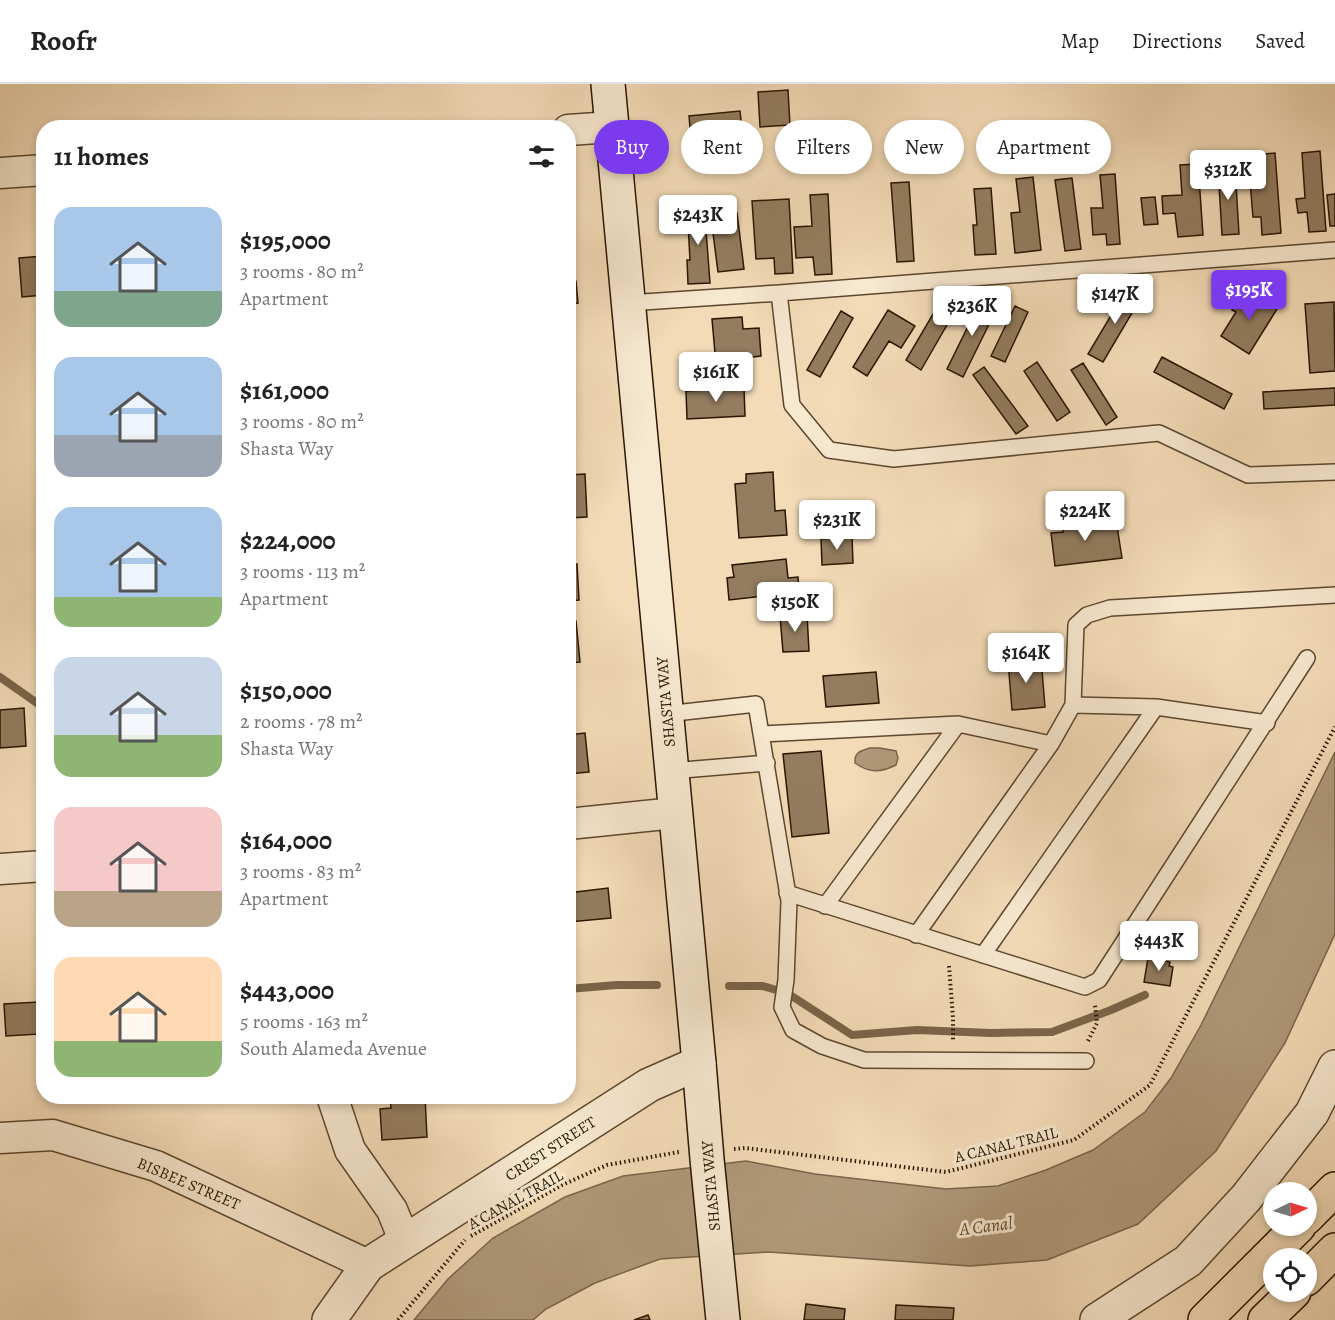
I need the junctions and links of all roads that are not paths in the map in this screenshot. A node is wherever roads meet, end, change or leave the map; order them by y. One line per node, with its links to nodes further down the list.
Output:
1 (608, 84): 2 (main road, SHASTA WAY)
2 (611, 120)
3 (594, 128): 4 (street)
4 (576, 129)
5 (36, 171): 6 (street)
6 (0, 173)
7 (616, 174): 10 (main road, SHASTA WAY)
8 (1335, 250): 9 (lane)
9 (779, 293): 10 (lane); 11 (lane)
10 (628, 303): 16 (main road, SHASTA WAY)
11 (1335, 472)
12 (1335, 595): 14 (lane)
13 (1307, 658): 17 (lane)
14 (1073, 705): 15 (lane); 20 (lane)
15 (1156, 707): 17 (lane); 30 (lane)
16 (666, 714): 19 (lane); 22 (main road, SHASTA WAY)
17 (1267, 723): 30 (lane)
18 (958, 724): 19 (lane); 20 (lane); 28 (lane)
19 (761, 734): 21 (lane)
20 (1051, 744): 29 (lane)
21 (767, 763): 22 (lane); 27 (lane)
22 (671, 771): 23 (main road, SHASTA WAY)
23 (675, 813): 24 (street); 32 (main road, SHASTA WAY)
24 (576, 823)
25 (36, 867): 26 (street)
26 (0, 869)
27 (787, 893): 28 (lane); 31 (lane)
28 (825, 906): 29 (lane)
29 (916, 934): 30 (lane)
30 (983, 955)
31 (1086, 1061)
32 (699, 1063): 39 (main road, CREST STREET); 45 (main road, SHASTA WAY)
33 (1335, 1067): 46 (main road)
34 (335, 1104): 39 (street)
35 (0, 1138): 41 (street, BISBEE STREET)
36 (1335, 1189): 37 (main road)
37 (1317, 1207)
38 (1289, 1236): 47 (main road)
39 (405, 1242): 41 (main road, CREST STREET)
40 (1335, 1250): 42 (main road)
41 (368, 1265): 44 (main road, CREST STREET)
42 (1317, 1268)
43 (1284, 1302): 48 (main road)
44 (329, 1320)
45 (723, 1320)
46 (1097, 1320)
47 (1205, 1320)
48 (1266, 1320)

